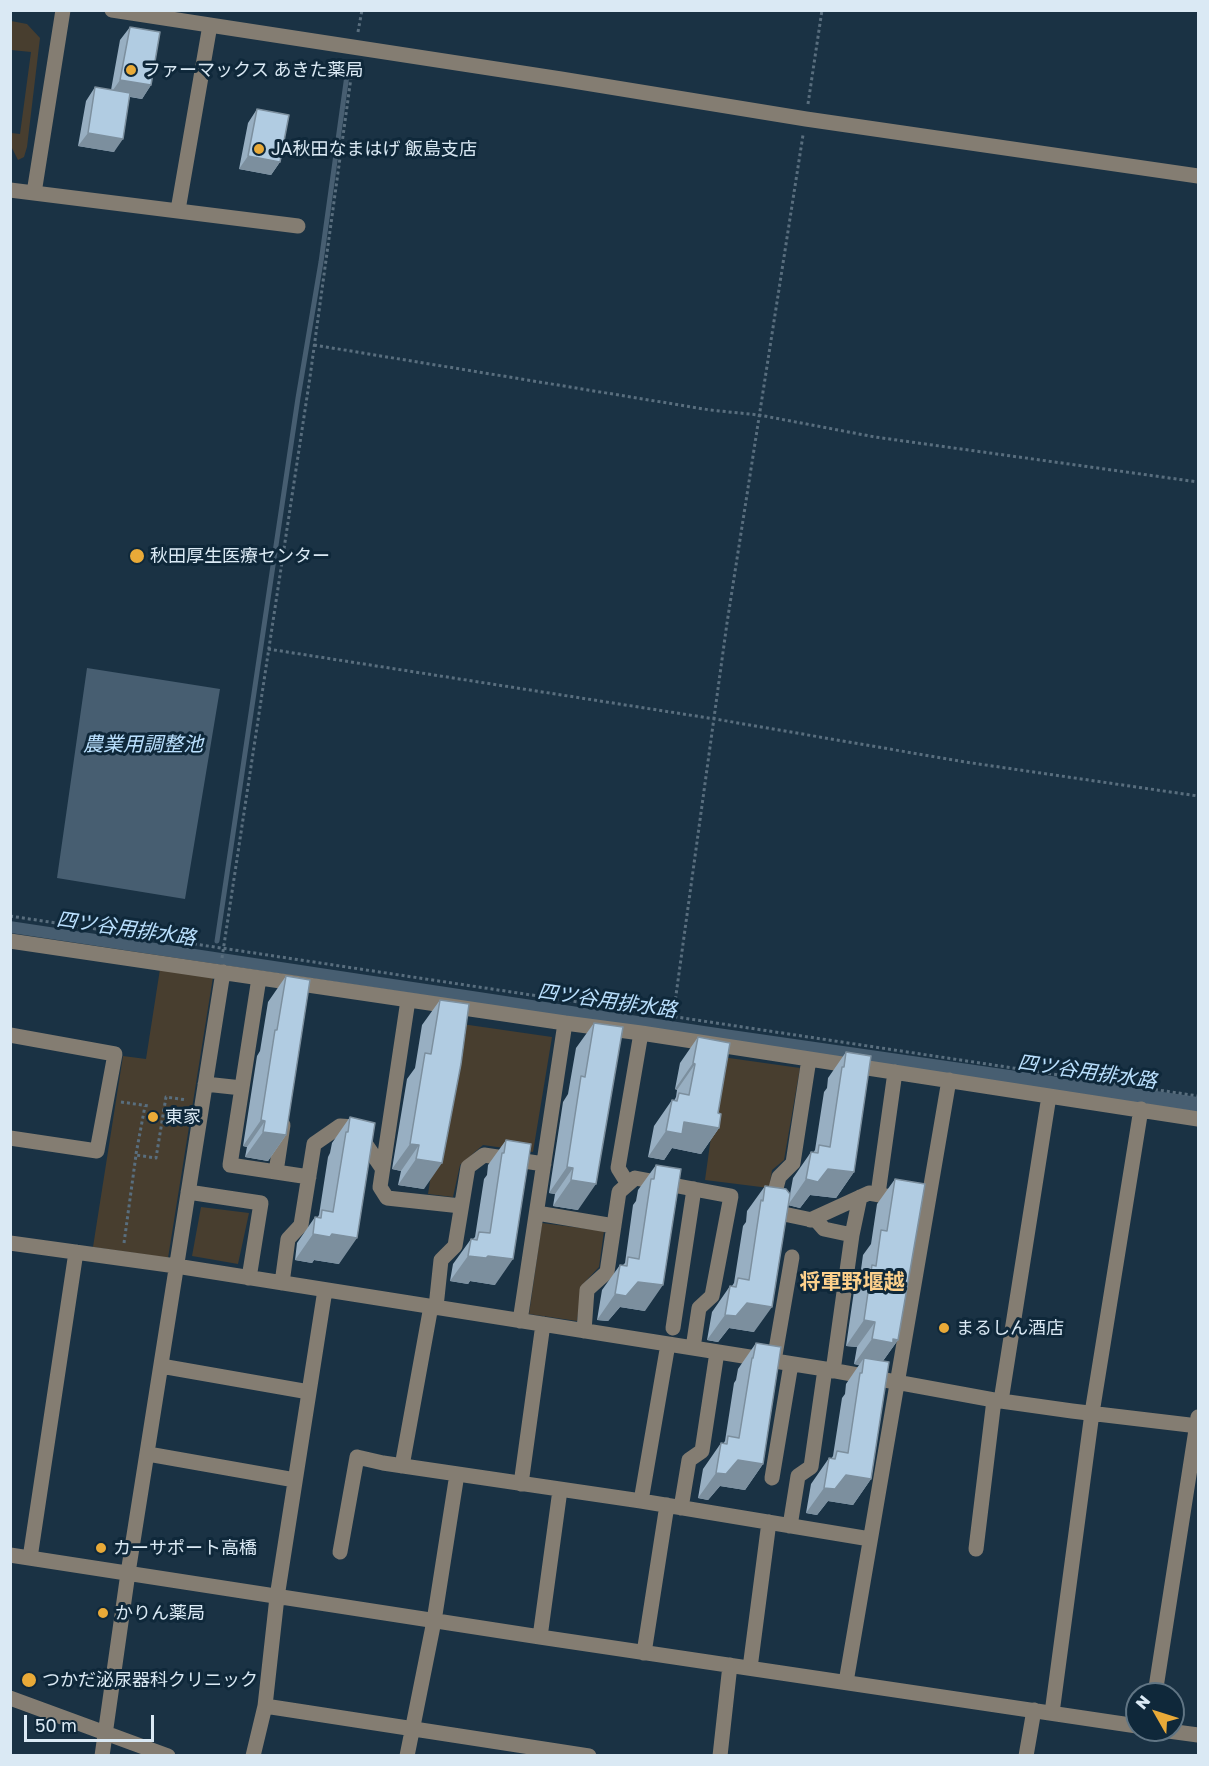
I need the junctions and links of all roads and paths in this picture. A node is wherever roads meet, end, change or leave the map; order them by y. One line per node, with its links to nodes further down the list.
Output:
1 (63, 10): 10 (street)
2 (112, 10): 5 (street)
3 (362, 10): 6 (path)
4 (822, 10): 7 (path)
5 (210, 25): 6 (street); 11 (street)
6 (355, 47): 7 (street); 13 (path)
7 (806, 119): 8 (street); 14 (path)
8 (1198, 176)
9 (10, 190): 10 (street)
10 (34, 193): 11 (street)
11 (178, 210): 12 (street)
12 (298, 226)
13 (314, 345): 14 (path); 16 (path)
14 (759, 415): 15 (path); 17 (path)
15 (1198, 482)
16 (267, 650): 17 (path); 21 (path)
17 (715, 719): 18 (path); 25 (path)
18 (1198, 796)
19 (10, 916): 21 (path)
20 (10, 941): 22 (street)
21 (223, 949): 25 (path)
22 (223, 972): 23 (street); 32 (street)
23 (259, 978): 24 (street); 33 (street)
24 (408, 1000): 26 (street); 44 (street)
25 (673, 1017): 35 (path)
26 (566, 1023): 27 (street); 43 (street)
27 (641, 1033): 29 (street); 47 (street)
28 (10, 1035): 36 (street)
29 (809, 1059): 30 (street); 55 (street)
30 (895, 1072): 31 (street); 50 (street)
31 (949, 1080): 34 (street); 52 (street)
32 (205, 1084): 33 (street); 37 (street)
33 (242, 1088): 45 (street)
34 (1049, 1096): 38 (street); 80 (street)
35 (1198, 1096)
36 (106, 1100): 41 (street); 42 (path)
37 (203, 1102): 42 (path); 49 (street)
38 (1141, 1109): 40 (street); 81 (street)
39 (285, 1114): 45 (street)
40 (1198, 1119)
41 (10, 1138)
42 (136, 1155): 59 (path)
43 (544, 1164): 53 (street); 54 (street)
44 (382, 1168): 46 (street); 53 (street)
45 (276, 1172): 46 (street)
46 (309, 1177): 64 (street)
47 (628, 1184): 48 (street); 56 (street)
48 (694, 1189): 69 (street); 72 (street)
49 (188, 1192): 62 (street); 63 (street)
50 (878, 1194): 51 (street); 52 (street)
51 (860, 1197): 55 (street); 57 (street)
52 (927, 1203): 78 (street)
53 (461, 1206): 66 (street)
54 (537, 1213): 56 (street); 67 (street)
55 (810, 1220): 57 (street)
56 (614, 1226): 70 (street)
57 (852, 1235): 77 (street)
58 (10, 1243): 60 (street)
59 (123, 1251)
60 (76, 1252): 62 (street); 98 (street)
61 (792, 1257): 74 (street)
62 (176, 1266): 63 (street); 76 (street)
63 (249, 1278): 64 (street)
64 (282, 1283): 65 (street)
65 (325, 1290): 66 (street); 79 (street)
66 (434, 1307): 67 (street); 84 (street)
67 (520, 1321): 68 (street)
68 (543, 1324): 70 (street); 88 (street)
69 (673, 1328)
70 (584, 1331): 71 (street)
71 (668, 1344): 72 (street); 90 (street)
72 (693, 1348): 73 (street)
73 (717, 1352): 74 (street); 91 (street)
74 (774, 1361): 75 (street)
75 (791, 1364): 77 (street); 86 (street)
76 (161, 1366): 79 (street); 83 (street)
77 (829, 1370): 78 (street); 93 (street)
78 (898, 1383): 80 (street); 94 (street)
79 (309, 1392): 87 (street)
80 (998, 1400): 81 (street); 95 (street)
81 (1092, 1413): 82 (street); 111 (street)
82 (1198, 1423): 107 (street)
83 (148, 1454): 87 (street); 99 (street)
84 (402, 1466): 85 (street); 96 (street)
85 (457, 1474): 88 (street); 101 (street)
86 (772, 1478)
87 (295, 1480): 100 (street)
88 (521, 1484): 89 (street)
89 (560, 1490): 90 (street); 102 (street)
90 (641, 1501): 91 (street)
91 (674, 1506): 92 (street); 103 (street)
92 (769, 1522): 93 (street); 105 (street)
93 (790, 1526): 94 (street)
94 (870, 1539): 106 (street)
95 (976, 1549)
96 (340, 1552)
97 (10, 1555): 98 (street)
98 (30, 1558): 99 (street)
99 (128, 1573): 100 (street); 114 (street)
100 (277, 1597): 101 (street); 109 (street)
101 (434, 1621): 102 (street); 113 (street)
102 (540, 1637): 103 (street)
103 (644, 1653): 104 (street)
104 (729, 1665): 105 (street); 120 (street)
105 (750, 1668): 106 (street)
106 (846, 1682): 110 (street)
107 (1157, 1682)
108 (10, 1698): 114 (street)
109 (265, 1706): 113 (street); 117 (street)
110 (1034, 1710): 111 (street); 121 (street)
111 (1052, 1713): 112 (street)
112 (1125, 1724)
113 (412, 1728): 118 (street); 119 (street)
114 (106, 1734): 115 (street); 116 (street)
115 (102, 1755)
116 (168, 1755)
117 (253, 1755)
118 (407, 1755)
119 (589, 1755)
120 (720, 1755)
121 (1026, 1755)

